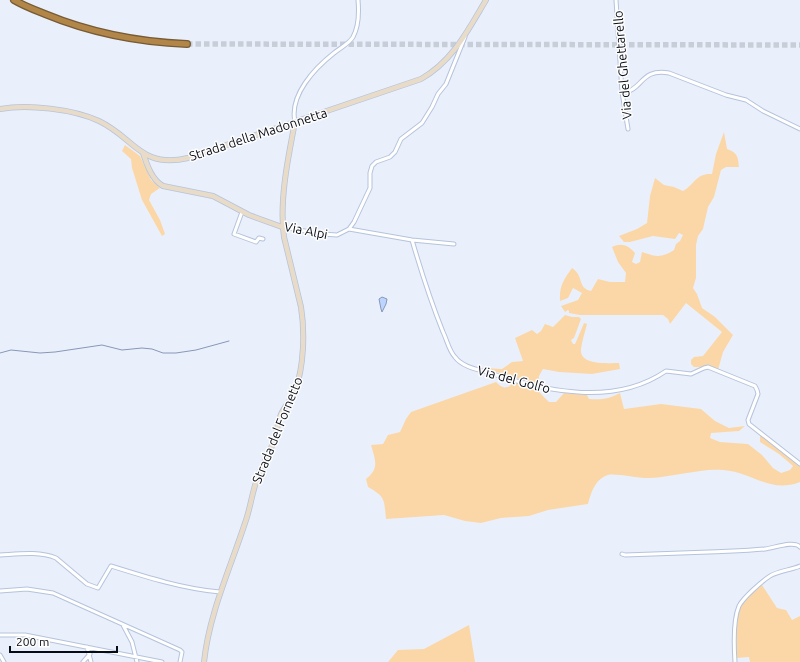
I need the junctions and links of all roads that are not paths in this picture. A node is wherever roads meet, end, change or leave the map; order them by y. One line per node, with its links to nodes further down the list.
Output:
1 (14, 0): 6 (highway)
2 (358, 0): 9 (street)
3 (486, 0): 5 (street, Strada della Madonnetta)
4 (616, 0): 7 (street, Via del Ghettarello)
5 (468, 30): 9 (street, Strada della Madonnetta); 15 (street)
6 (186, 44)
7 (622, 92): 10 (street, Via del Ghettarello); 11 (street)
8 (0, 109): 12 (street, Strada della Madonnetta)
9 (295, 122): 12 (street, Strada della Madonnetta); 14 (street, Strada del Fornetto)
10 (628, 129)
11 (800, 129)
12 (143, 153): 13 (street, Via Alpi)
13 (242, 212): 14 (street, Via Alpi); 16 (street)
14 (282, 227): 15 (street, Via Alpi); 25 (street, Strada del Fornetto)
15 (349, 229): 17 (street)
16 (263, 239)
17 (412, 240): 18 (street); 19 (street, Via del Golfo)
18 (454, 244)
19 (800, 464)
20 (800, 547): 21 (street)
21 (622, 554)
22 (0, 555): 25 (street)
23 (800, 566): 39 (street)
24 (0, 591): 26 (street)
25 (220, 592): 38 (street, Strada del Fornetto)
26 (123, 624): 31 (street); 37 (street)
27 (0, 635): 28 (street)
28 (87, 647): 29 (street); 31 (street)
29 (90, 654): 33 (street); 34 (street)
30 (0, 655): 32 (street)
31 (136, 657): 35 (street); 36 (street)
32 (4, 662)
33 (83, 662)
34 (91, 662)
35 (137, 662)
36 (162, 662)
37 (180, 662)
38 (204, 662)
39 (735, 662)

